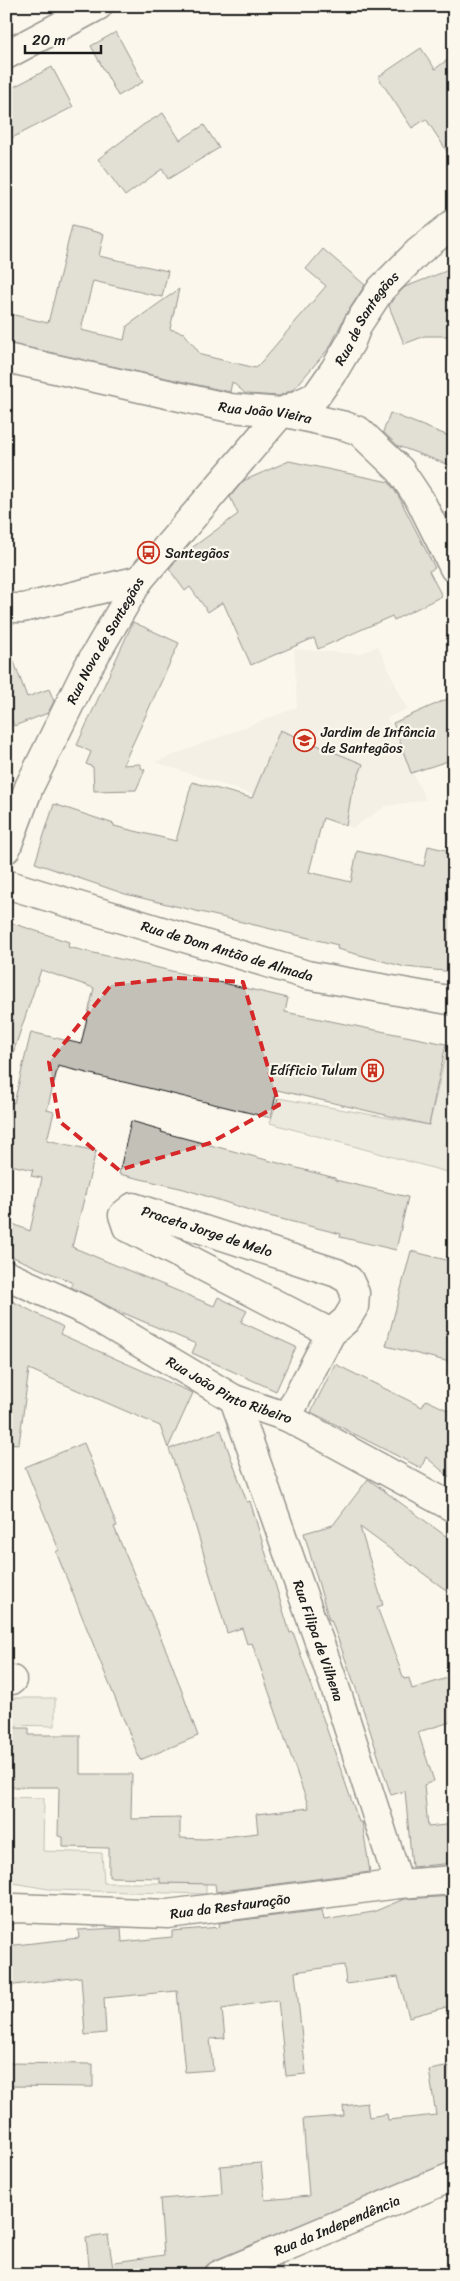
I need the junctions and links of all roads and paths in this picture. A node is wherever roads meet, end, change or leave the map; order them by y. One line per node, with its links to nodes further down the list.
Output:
1 (98, 6): 2 (street)
2 (6, 55)
3 (454, 223): 5 (street, Rua de Santegãos)
4 (6, 358): 5 (street, Rua João Vieira)
5 (282, 412): 6 (street, Rua João Vieira); 7 (street, Rua Nova de Santegãos)
6 (454, 568)
7 (138, 580): 8 (street); 9 (street, Rua Nova de Santegãos)
8 (6, 608)
9 (6, 850)
10 (6, 884): 11 (street, Rua de Dom Antão de Almada)
11 (454, 1001)
12 (6, 1275): 14 (street, Rua João Pinto Ribeiro)
13 (331, 1333): 13 (street, Praceta Jorge de Melo); 15 (street, Praceta Jorge de Melo)
14 (234, 1400): 15 (street, Rua João Pinto Ribeiro); 18 (street, Rua Filipa de Vilhena)
15 (287, 1417): 16 (street, Rua João Pinto Ribeiro)
16 (454, 1508)
17 (454, 1880): 18 (street, Rua da Restauração)
18 (399, 1884): 19 (street, Rua da Restauração)
19 (9, 1907)
20 (454, 2176): 21 (street, Rua da Independência)
21 (219, 2275)

